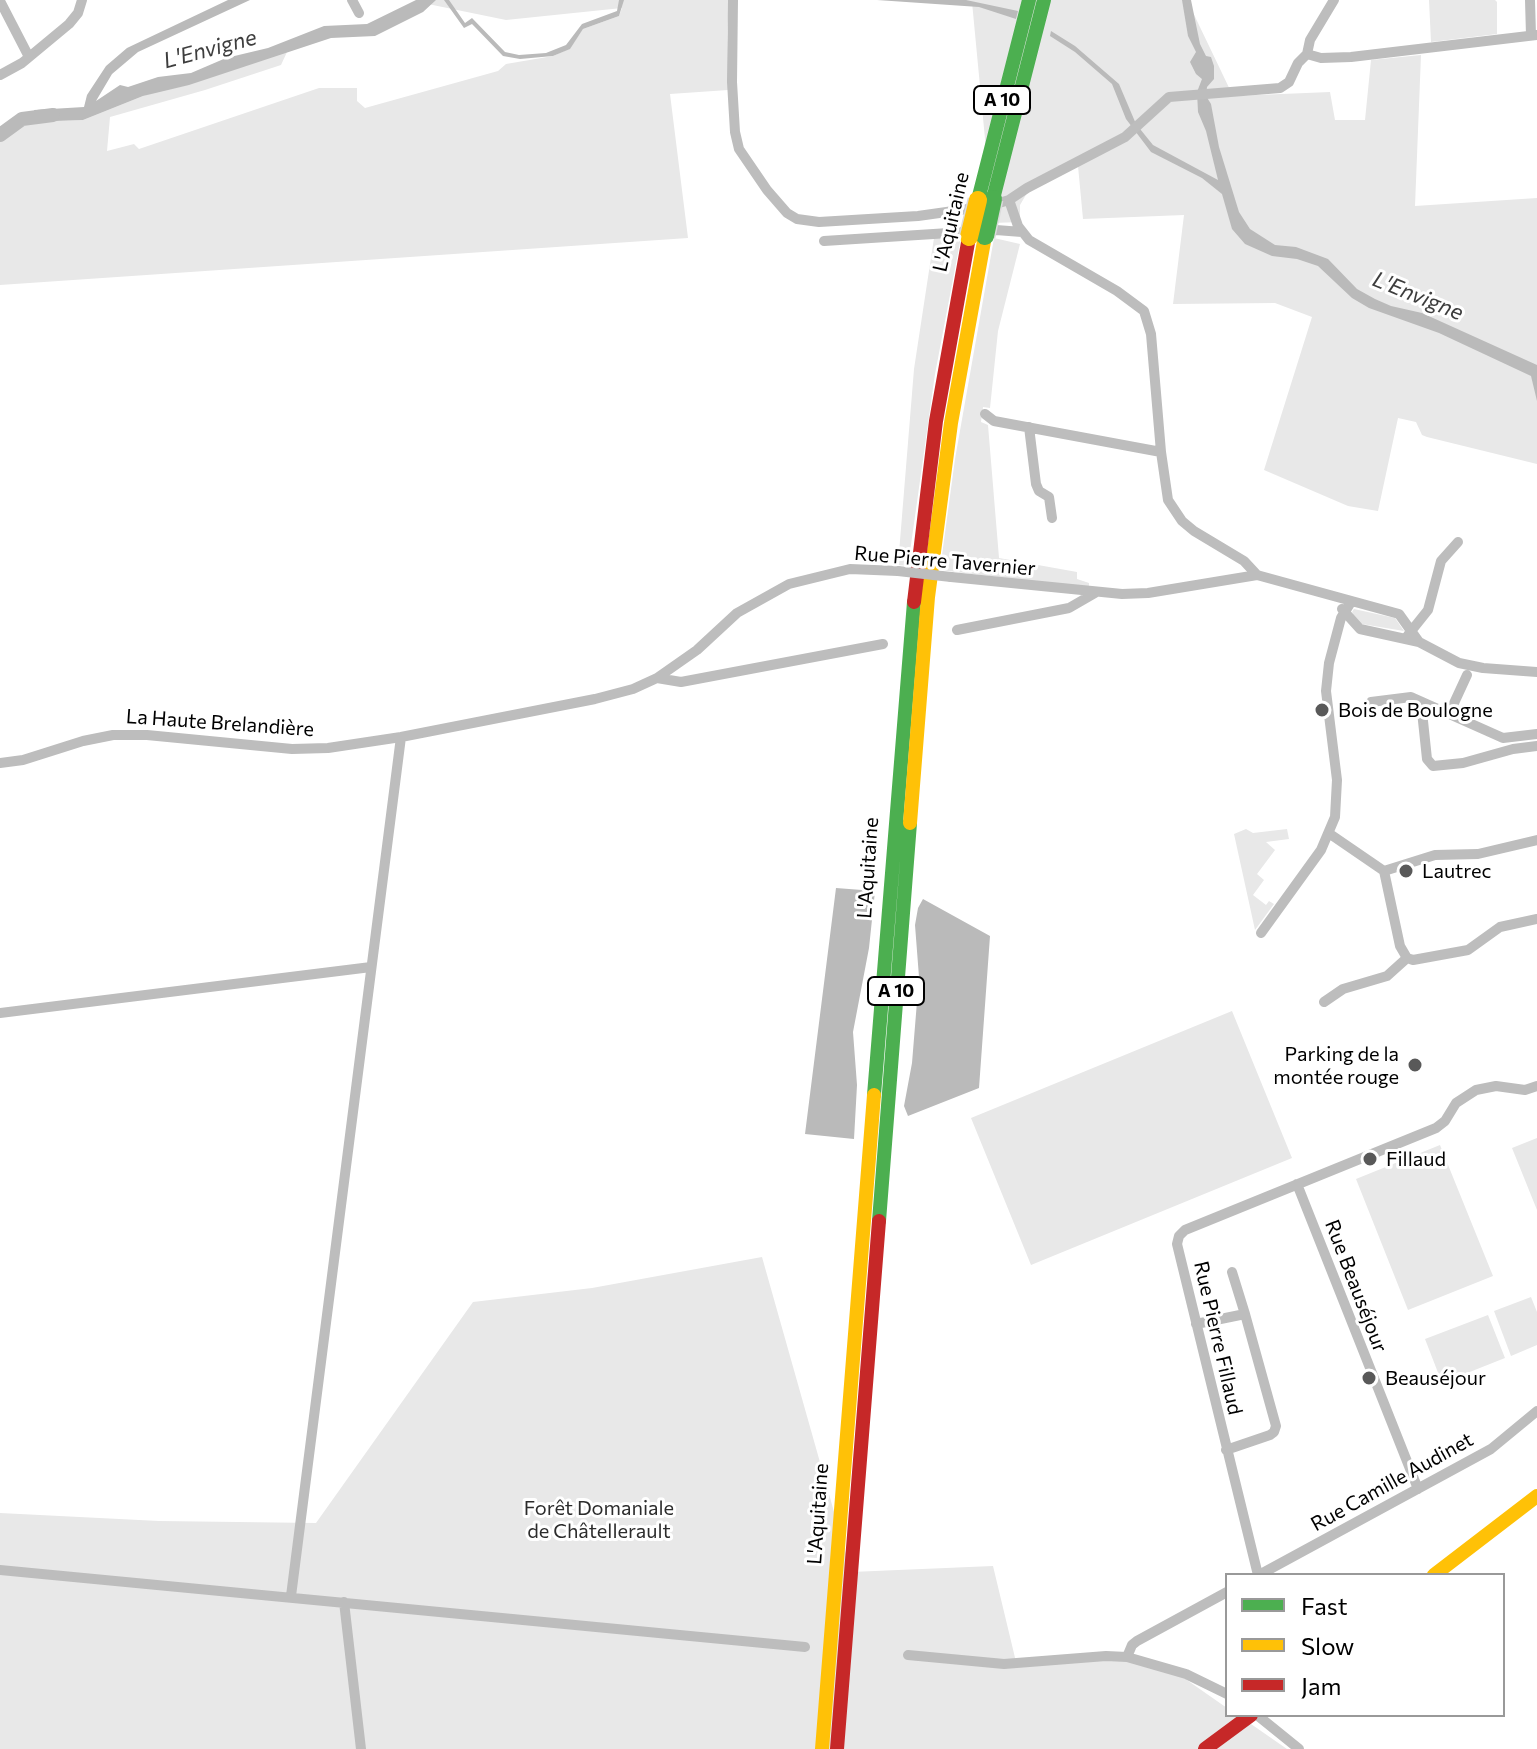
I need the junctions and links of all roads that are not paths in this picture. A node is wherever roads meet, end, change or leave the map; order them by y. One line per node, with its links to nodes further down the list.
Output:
1 (82, 0): 12 (street)
2 (352, 0): 9 (street)
3 (733, 0): 14 (street)
4 (1029, 0): 14 (main road, L'Aquitaine / A 10)
5 (1044, 0): 14 (main road, L'Aquitaine / A 10)
6 (1334, 0): 11 (street)
7 (1530, 0): 10 (street)
8 (0, 1): 12 (street)
9 (359, 13)
10 (1534, 35): 11 (street)
11 (1307, 54): 14 (street)
12 (29, 57): 13 (street)
13 (0, 75)
14 (993, 200): 15 (street); 16 (main road, L'Aquitaine / A 10, bridge)
15 (1022, 232): 17 (street); 20 (street)
16 (977, 236): 71 (main road, L'Aquitaine / A 10); 72 (main road, L'Aquitaine / A 10)
17 (824, 241)
18 (985, 414): 19 (street)
19 (1029, 427): 20 (street); 21 (street)
20 (1161, 452): 23 (street)
21 (1052, 518)
22 (1458, 542): 27 (street)
23 (1257, 575): 24 (street, Rue Pierre Tavernier); 25 (street, Rue Pierre Tavernier)
24 (1095, 593): 26 (street); 31 (street, Rue Pierre Tavernier, bridge)
25 (1347, 607): 27 (street, Rue Pierre Tavernier); 27 (street, Rue Pierre Tavernier); 39 (street)
26 (957, 630)
27 (1407, 633): 29 (street, Rue Pierre Tavernier)
28 (883, 644): 31 (street)
29 (1537, 672)
30 (1467, 675): 34 (street)
31 (657, 678): 36 (street, Rue Pierre Tavernier)
32 (1371, 702): 33 (street)
33 (1421, 702): 34 (street); 37 (street)
34 (1449, 714): 35 (street)
35 (1537, 734)
36 (401, 737): 38 (street, La Haute Brelandière); 45 (street)
37 (1537, 746)
38 (0, 763)
39 (1330, 834): 41 (street); 43 (street)
40 (1537, 840): 41 (street)
41 (1384, 871): 44 (street)
42 (1537, 919): 44 (street)
43 (1261, 933)
44 (1407, 958): 46 (street)
45 (371, 967): 47 (street); 62 (street)
46 (1324, 1002)
47 (0, 1013)
48 (1537, 1086): 49 (street)
49 (1297, 1184): 52 (street, Rue Pierre Fillaud); 55 (street, Rue Beauséjour)
50 (1232, 1272): 51 (street)
51 (1245, 1314): 52 (street); 54 (street)
52 (1196, 1324): 54 (street, Rue Pierre Fillaud)
53 (1537, 1411): 55 (street, Rue Camille Audinet)
54 (1226, 1450): 58 (street, Rue Pierre Fillaud)
55 (1418, 1489): 59 (street, Rue Camille Audinet)
56 (1537, 1496): 60 (main road)
57 (0, 1570): 62 (street)
58 (1257, 1573)
59 (1262, 1573)
60 (1437, 1573)
61 (1225, 1593): 66 (street)
62 (291, 1596): 63 (street)
63 (344, 1602): 64 (street); 70 (street)
64 (805, 1647)
65 (908, 1655): 66 (street)
66 (1127, 1657): 67 (street)
67 (1225, 1693)
68 (1251, 1717): 73 (main road)
69 (1257, 1717): 74 (street)
70 (361, 1749)
71 (822, 1749)
72 (837, 1749)
73 (1205, 1749)
74 (1299, 1749)

